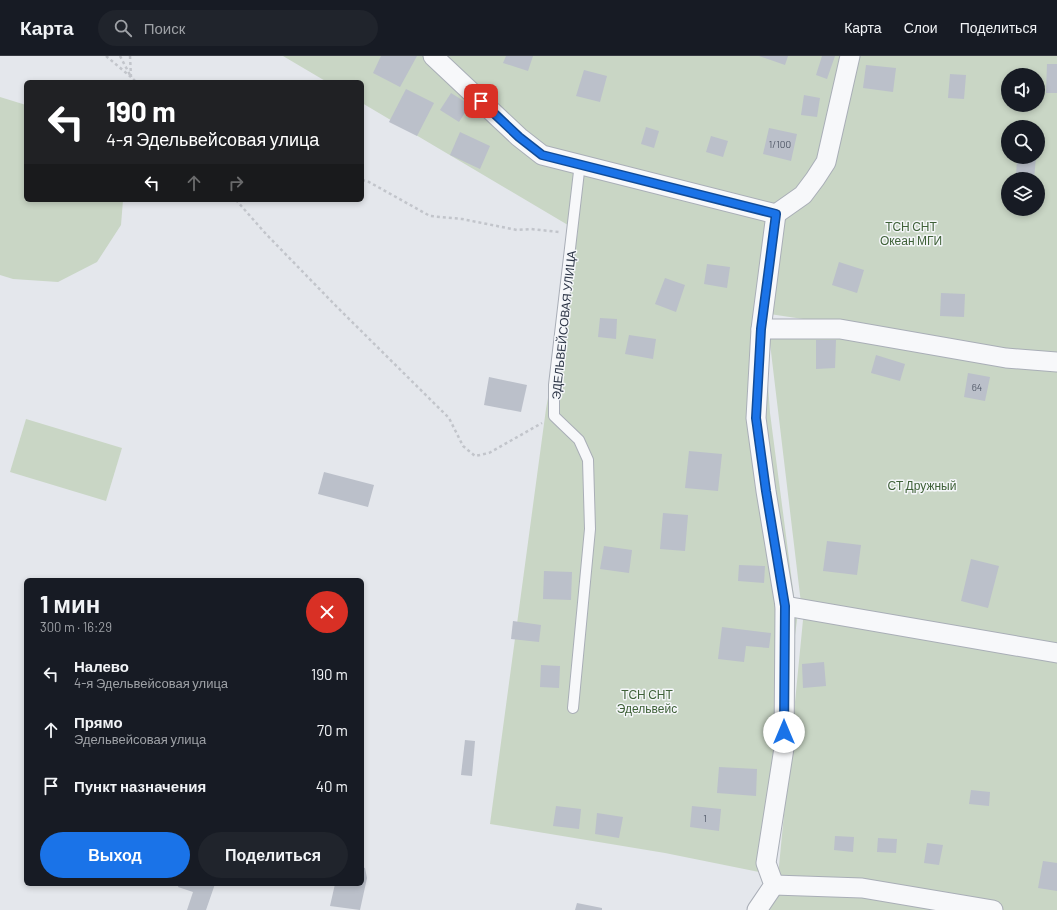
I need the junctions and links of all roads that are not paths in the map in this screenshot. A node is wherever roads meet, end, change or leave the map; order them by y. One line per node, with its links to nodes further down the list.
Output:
1 (433, 56): 3 (street)
2 (850, 56): 4 (street)
3 (580, 163): 4 (street); 9 (lane, ЭДЕЛЬВЕЙСОВАЯ УЛИЦА)
4 (776, 214): 5 (street)
5 (761, 329): 6 (street); 7 (street)
6 (1057, 362)
7 (785, 606): 8 (street); 10 (street)
8 (1057, 653)
9 (573, 708)
10 (774, 885): 11 (street); 12 (street)
11 (757, 910)
12 (993, 910)

